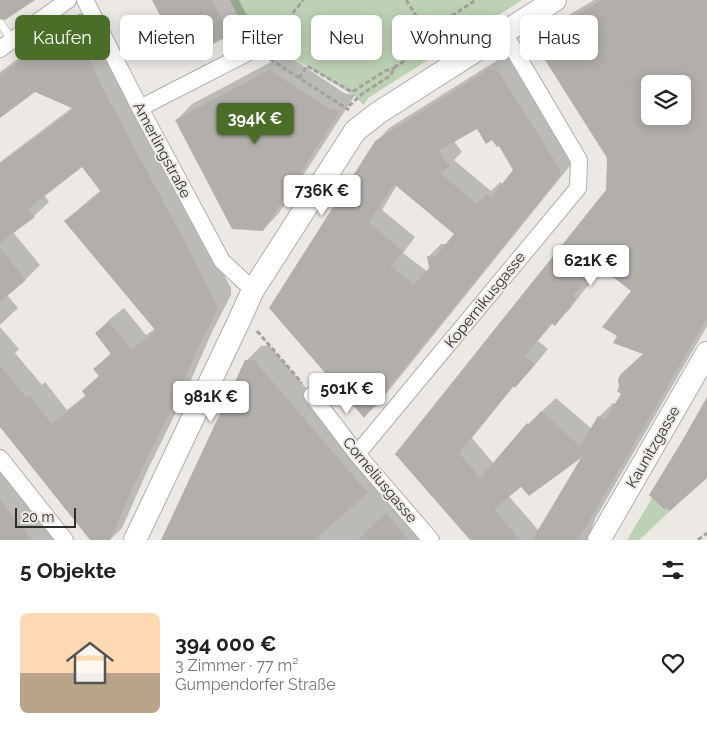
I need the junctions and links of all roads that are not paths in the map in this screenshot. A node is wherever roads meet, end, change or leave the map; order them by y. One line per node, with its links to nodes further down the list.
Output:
1 (68, 0): 6 (street)
2 (85, 0): 10 (street, Amerlingstraße)
3 (555, 0): 5 (street)
4 (1, 24): 6 (lane)
5 (510, 30)
6 (6, 44)
7 (510, 44): 14 (street, Kopernikusgasse)
8 (234, 60): 10 (street)
9 (463, 60): 11 (street)
10 (140, 108): 11 (street, Amerlingstraße)
11 (253, 290): 17 (street)
12 (707, 353): 19 (street, Kaunitzgasse)
13 (312, 395): 14 (street, Corneliusgasse)
14 (357, 454): 18 (street, Corneliusgasse)
15 (0, 458): 16 (street)
16 (65, 540)
17 (135, 540)
18 (431, 540)
19 (599, 540)

